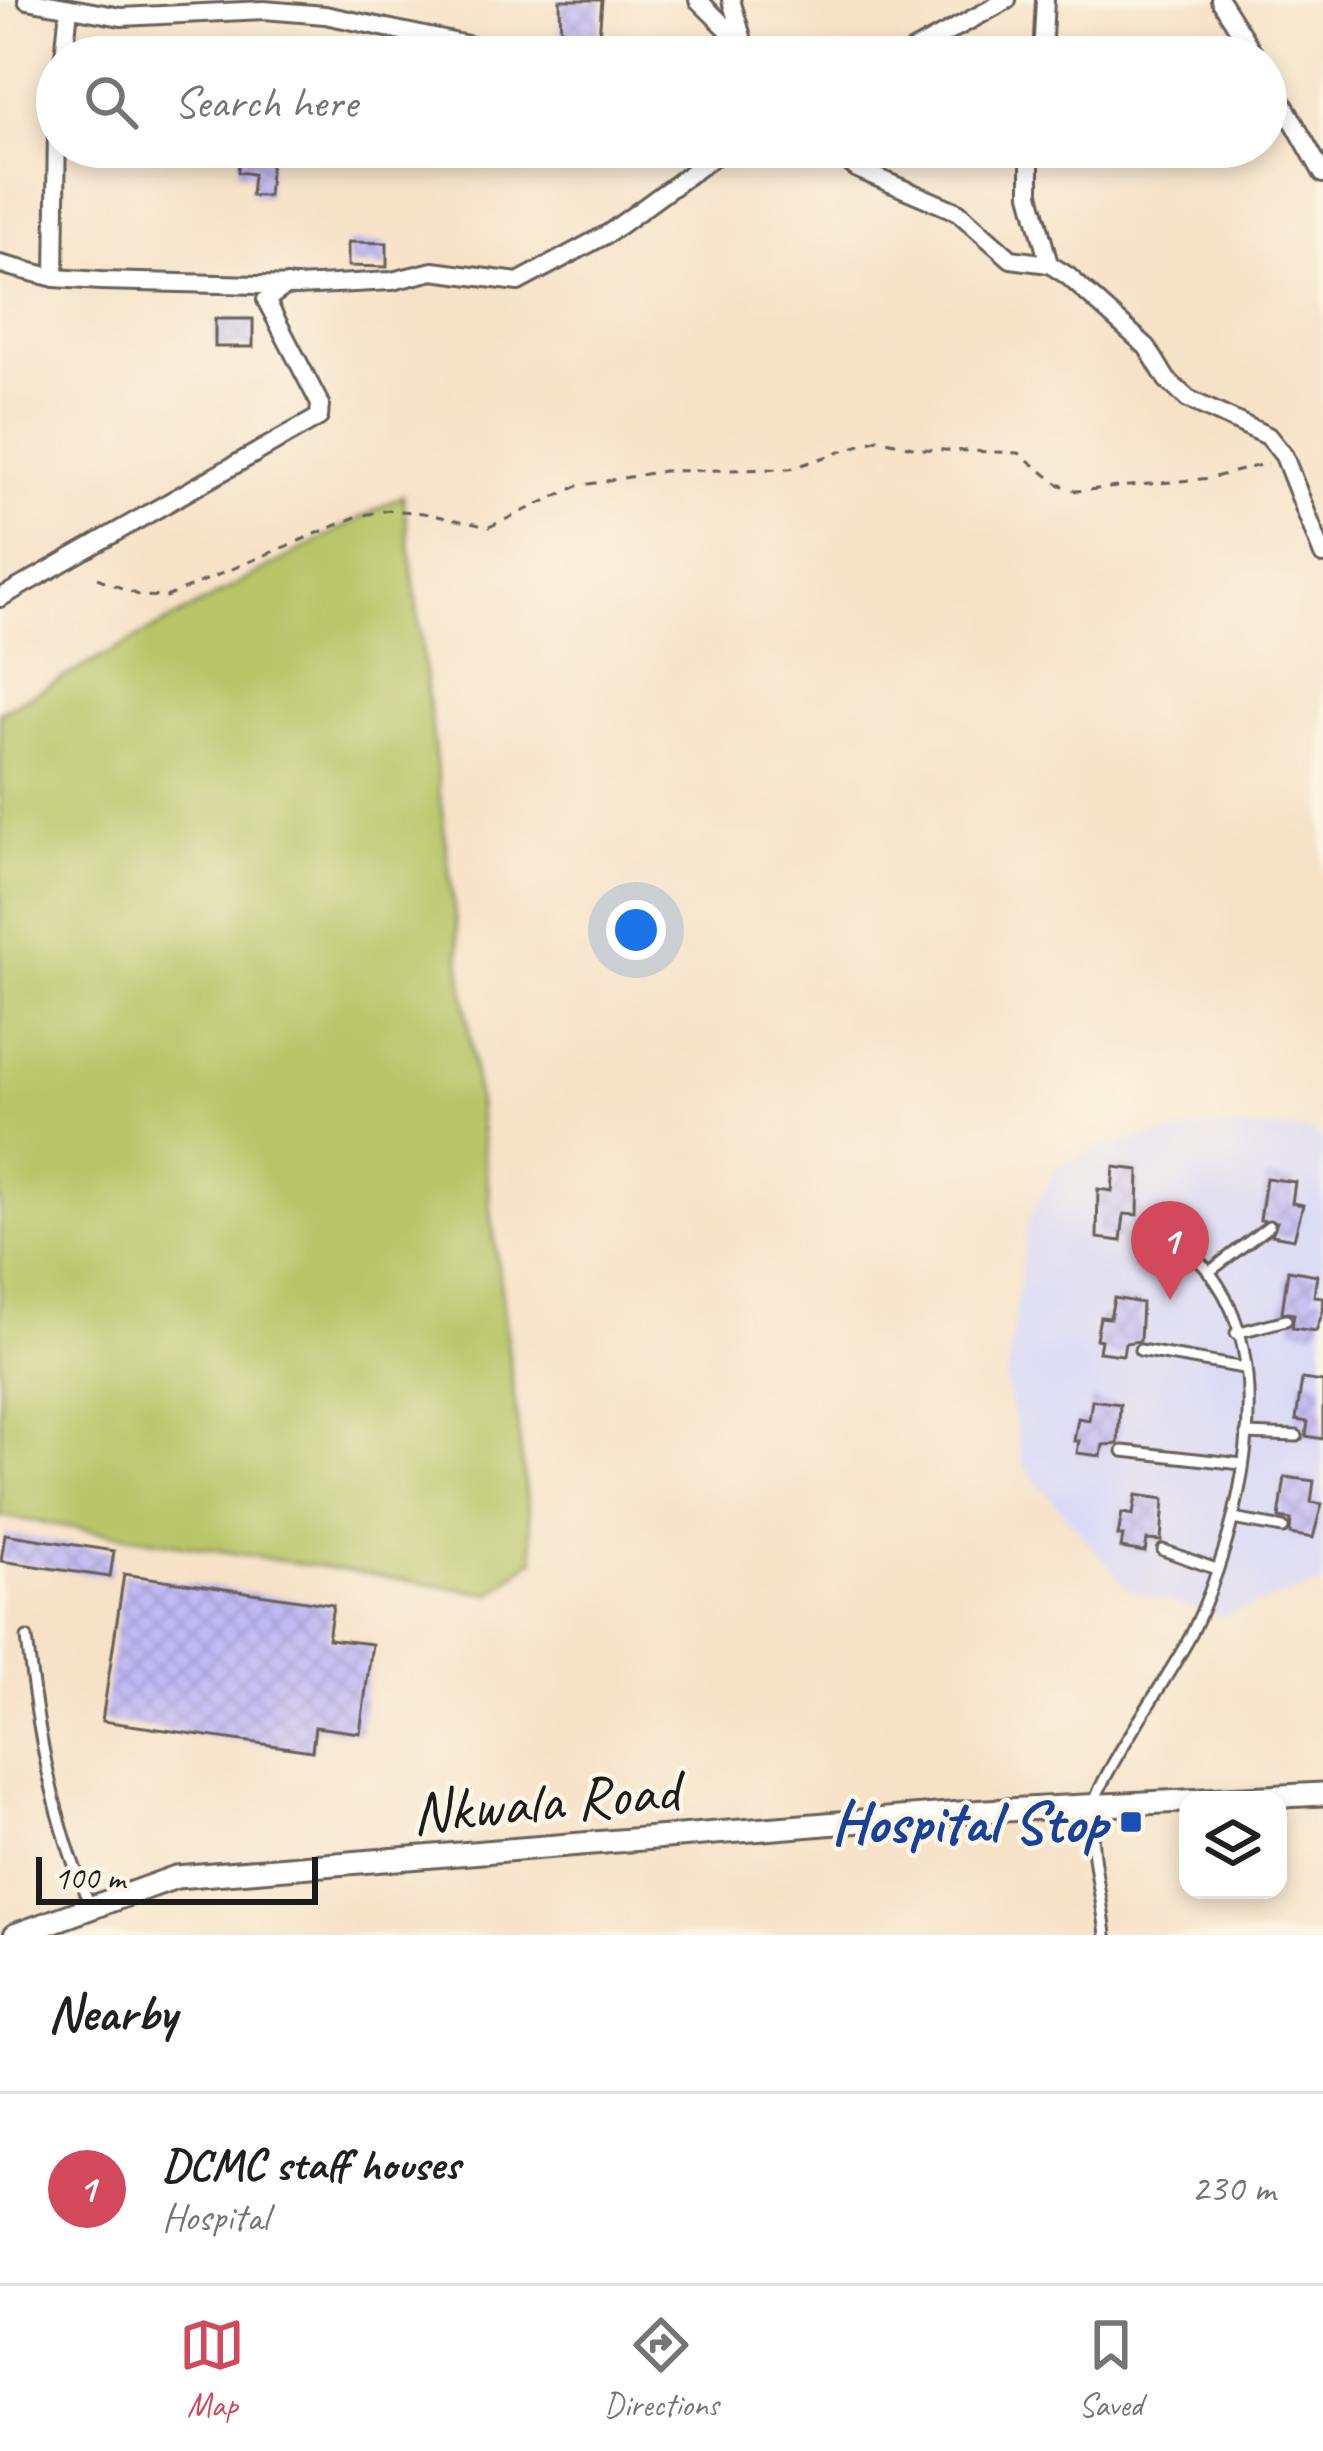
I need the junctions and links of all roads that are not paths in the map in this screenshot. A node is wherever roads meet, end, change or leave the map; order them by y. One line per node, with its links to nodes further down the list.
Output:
1 (27, 0): 7 (street)
2 (698, 0): 10 (street)
3 (731, 0): 11 (street)
4 (1045, 0): 13 (street)
5 (1220, 0): 14 (street)
6 (1002, 2): 12 (street)
7 (70, 8): 8 (street); 9 (street)
8 (67, 36)
9 (425, 36)
10 (734, 36)
11 (744, 36)
12 (940, 36)
13 (1043, 36)
14 (1243, 36)
15 (1287, 110): 20 (street)
16 (56, 168): 23 (street)
17 (698, 168): 24 (street)
18 (855, 168): 22 (street)
19 (1030, 168): 22 (street)
20 (1323, 174)
21 (0, 264): 23 (street)
22 (1049, 264): 25 (street)
23 (55, 278): 24 (street)
24 (287, 285): 26 (street)
25 (1323, 555)
26 (0, 598)
27 (1145, 1226): 29 (lane)
28 (1269, 1226): 29 (lane)
29 (1209, 1272): 31 (lane)
30 (1286, 1320): 31 (lane)
31 (1236, 1333): 33 (lane)
32 (1140, 1350): 33 (lane)
33 (1244, 1368): 34 (lane)
34 (1246, 1434): 35 (lane); 37 (lane)
35 (1298, 1436)
36 (1123, 1451): 37 (lane)
37 (1242, 1464): 38 (lane)
38 (1233, 1520): 39 (lane); 41 (lane)
39 (1283, 1528)
40 (1162, 1550): 41 (lane)
41 (1216, 1569): 44 (lane)
42 (27, 1638): 45 (lane)
43 (1323, 1793): 44 (street, Nkwala Road)
44 (1093, 1805): 45 (street, Nkwala Road); 47 (lane)
45 (91, 1907): 46 (street, Nkwala Road)
46 (14, 1935)
47 (1106, 1935)

